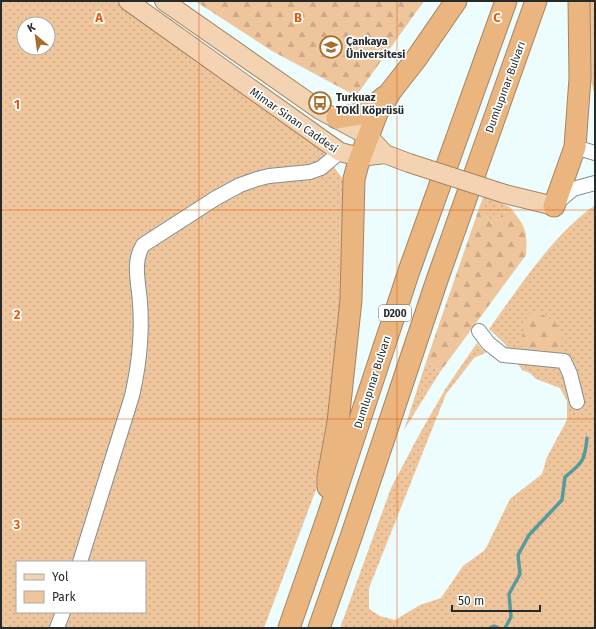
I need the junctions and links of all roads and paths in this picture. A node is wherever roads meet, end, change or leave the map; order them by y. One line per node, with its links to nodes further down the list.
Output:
1 (128, 1): 11 (main road, Mimar Sinan Caddesi)
2 (164, 1): 8 (main road, Mimar Sinan Caddesi)
3 (456, 1): 7 (highway)
4 (506, 1): 19 (highway, Dumlupınar Bulvarı / D200)
5 (536, 1): 24 (highway, Dumlupınar Bulvarı / D200)
6 (578, 1): 10 (highway)
7 (391, 91): 8 (highway); 9 (highway)
8 (336, 118): 9 (main road, Mimar Sinan Caddesi)
9 (368, 136): 13 (main road, Mimar Sinan Caddesi); 14 (highway)
10 (575, 147): 12 (street); 16 (highway)
11 (340, 152): 14 (main road, Mimar Sinan Caddesi); 20 (street)
12 (595, 153)
13 (385, 154): 14 (main road, Mimar Sinan Caddesi); 16 (main road, bridge)
14 (360, 157): 19 (highway)
15 (595, 183): 16 (street)
16 (554, 206)
17 (480, 331): 18 (street)
18 (577, 402)
19 (327, 519): 23 (highway, Dumlupınar Bulvarı / D200)
20 (80, 561)
21 (62, 613): 22 (street)
22 (57, 628)
23 (289, 628)
24 (319, 628)

